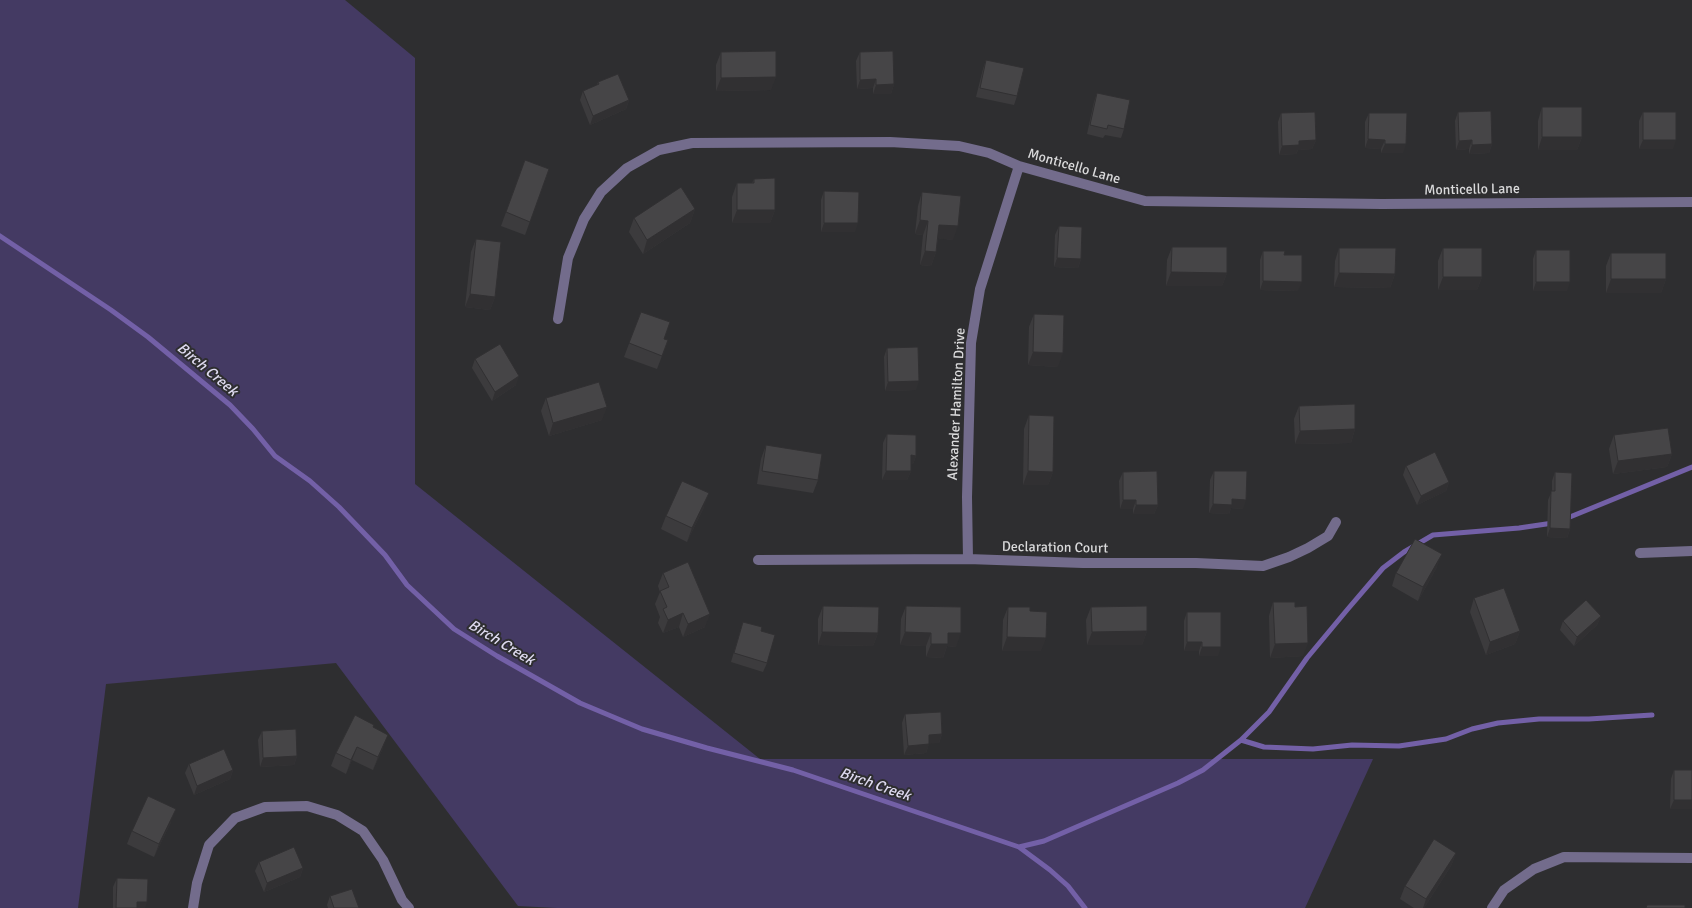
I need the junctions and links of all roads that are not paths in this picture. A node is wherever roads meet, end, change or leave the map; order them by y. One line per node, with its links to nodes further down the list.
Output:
1 (1019, 166): 2 (street, Monticello Lane); 3 (street, Monticello Lane); 8 (street, Alexander Hamilton Drive)
2 (1692, 202)
3 (558, 319)
4 (1336, 522): 8 (street, Declaration Court)
5 (1692, 551): 6 (street)
6 (1640, 553)
7 (758, 560): 8 (street, Declaration Court)
8 (968, 560)
9 (1692, 858): 12 (street)
10 (193, 908): 11 (street)
11 (409, 908)
12 (1492, 908)

